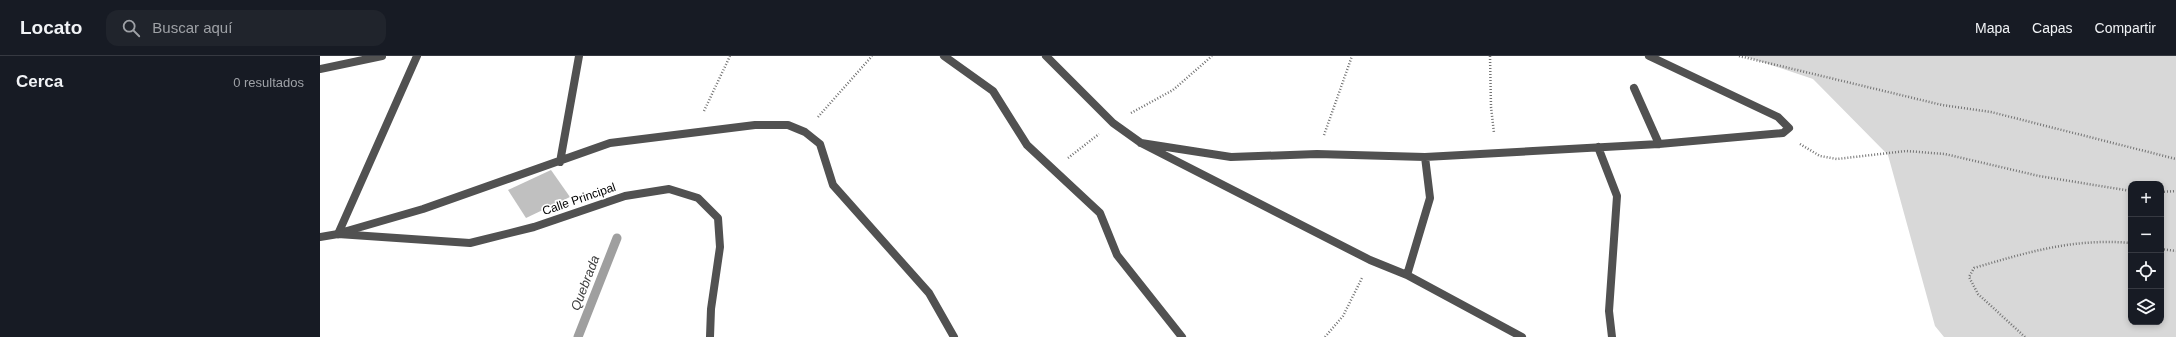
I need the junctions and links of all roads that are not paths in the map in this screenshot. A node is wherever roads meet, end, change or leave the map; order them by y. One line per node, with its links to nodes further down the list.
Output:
1 (382, 56): 7 (street)
2 (417, 56): 14 (street)
3 (579, 56): 13 (street)
4 (944, 56): 20 (street)
5 (1046, 56): 9 (street)
6 (1649, 56): 10 (street)
7 (320, 69)
8 (1634, 88): 10 (street)
9 (1141, 142): 12 (street); 16 (street)
10 (1659, 144): 11 (street)
11 (1598, 147): 12 (street); 22 (street)
12 (1425, 157): 16 (street)
13 (560, 162): 14 (street); 19 (street)
14 (338, 234): 15 (street, Calle Principal); 18 (street, Calle Principal)
15 (320, 237)
16 (1407, 276): 17 (street)
17 (1511, 335): 21 (street)
18 (710, 337)
19 (954, 337)
20 (1182, 337)
21 (1522, 337)
22 (1612, 337)

